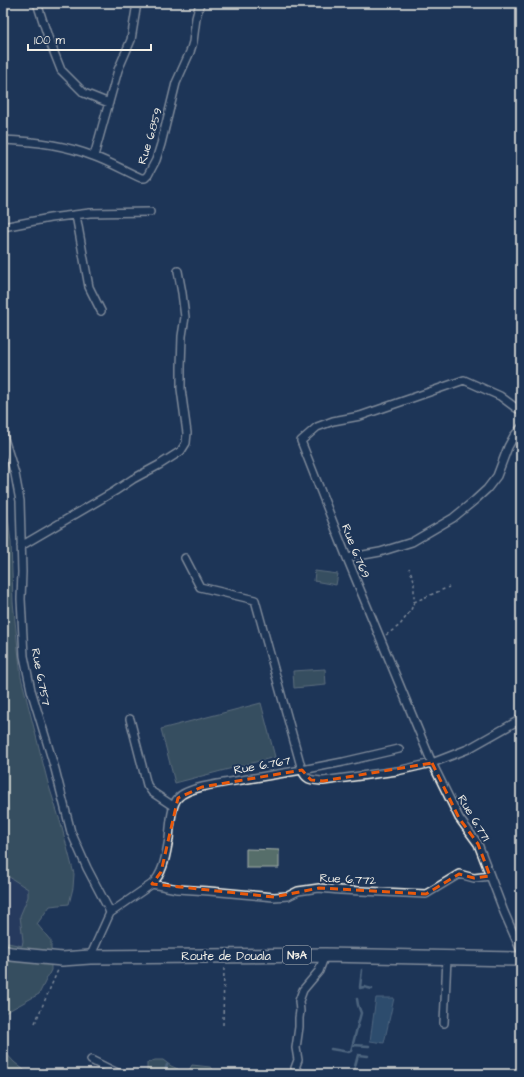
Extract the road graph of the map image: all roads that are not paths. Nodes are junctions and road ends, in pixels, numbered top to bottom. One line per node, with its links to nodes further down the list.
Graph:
1 (37, 3): 4 (street)
2 (137, 3): 4 (street)
3 (200, 3): 6 (street, Rue 6.859)
4 (109, 103): 6 (street)
5 (3, 140): 6 (street, Rue 6.859)
6 (94, 156)
7 (150, 212): 8 (street)
8 (76, 215): 9 (street); 11 (street)
9 (3, 227)
10 (178, 271): 15 (street)
11 (101, 311)
12 (521, 410): 17 (street, Rue 6.769)
13 (521, 428): 17 (street)
14 (3, 435): 15 (street, Rue 6.757)
15 (21, 546): 26 (street, Rue 6.757)
16 (185, 558): 22 (street, Rue 6.767)
17 (347, 558): 21 (street, Rue 6.769)
18 (130, 719): 23 (street)
19 (521, 719): 21 (street)
20 (399, 749): 22 (street)
21 (432, 763): 22 (street); 24 (street, Rue 6.771)
22 (302, 770): 23 (street, Rue 6.767)
23 (173, 806): 25 (street)
24 (490, 876): 25 (street, Rue 6.772); 28 (street, Rue 6.771)
25 (152, 884): 26 (street)
26 (110, 913): 30 (street)
27 (3, 952): 30 (highway, Route de Douala / N3A)
28 (521, 952)
29 (326, 955): 30 (highway, Route de Douala / N3A); 31 (highway, Route de Douala / N3A); 36 (street)
30 (90, 957)
31 (447, 958): 32 (highway, Route de Douala / N3A); 33 (street)
32 (521, 959)
33 (444, 1023)
34 (91, 1060): 35 (street)
35 (120, 1074)
36 (300, 1074)

